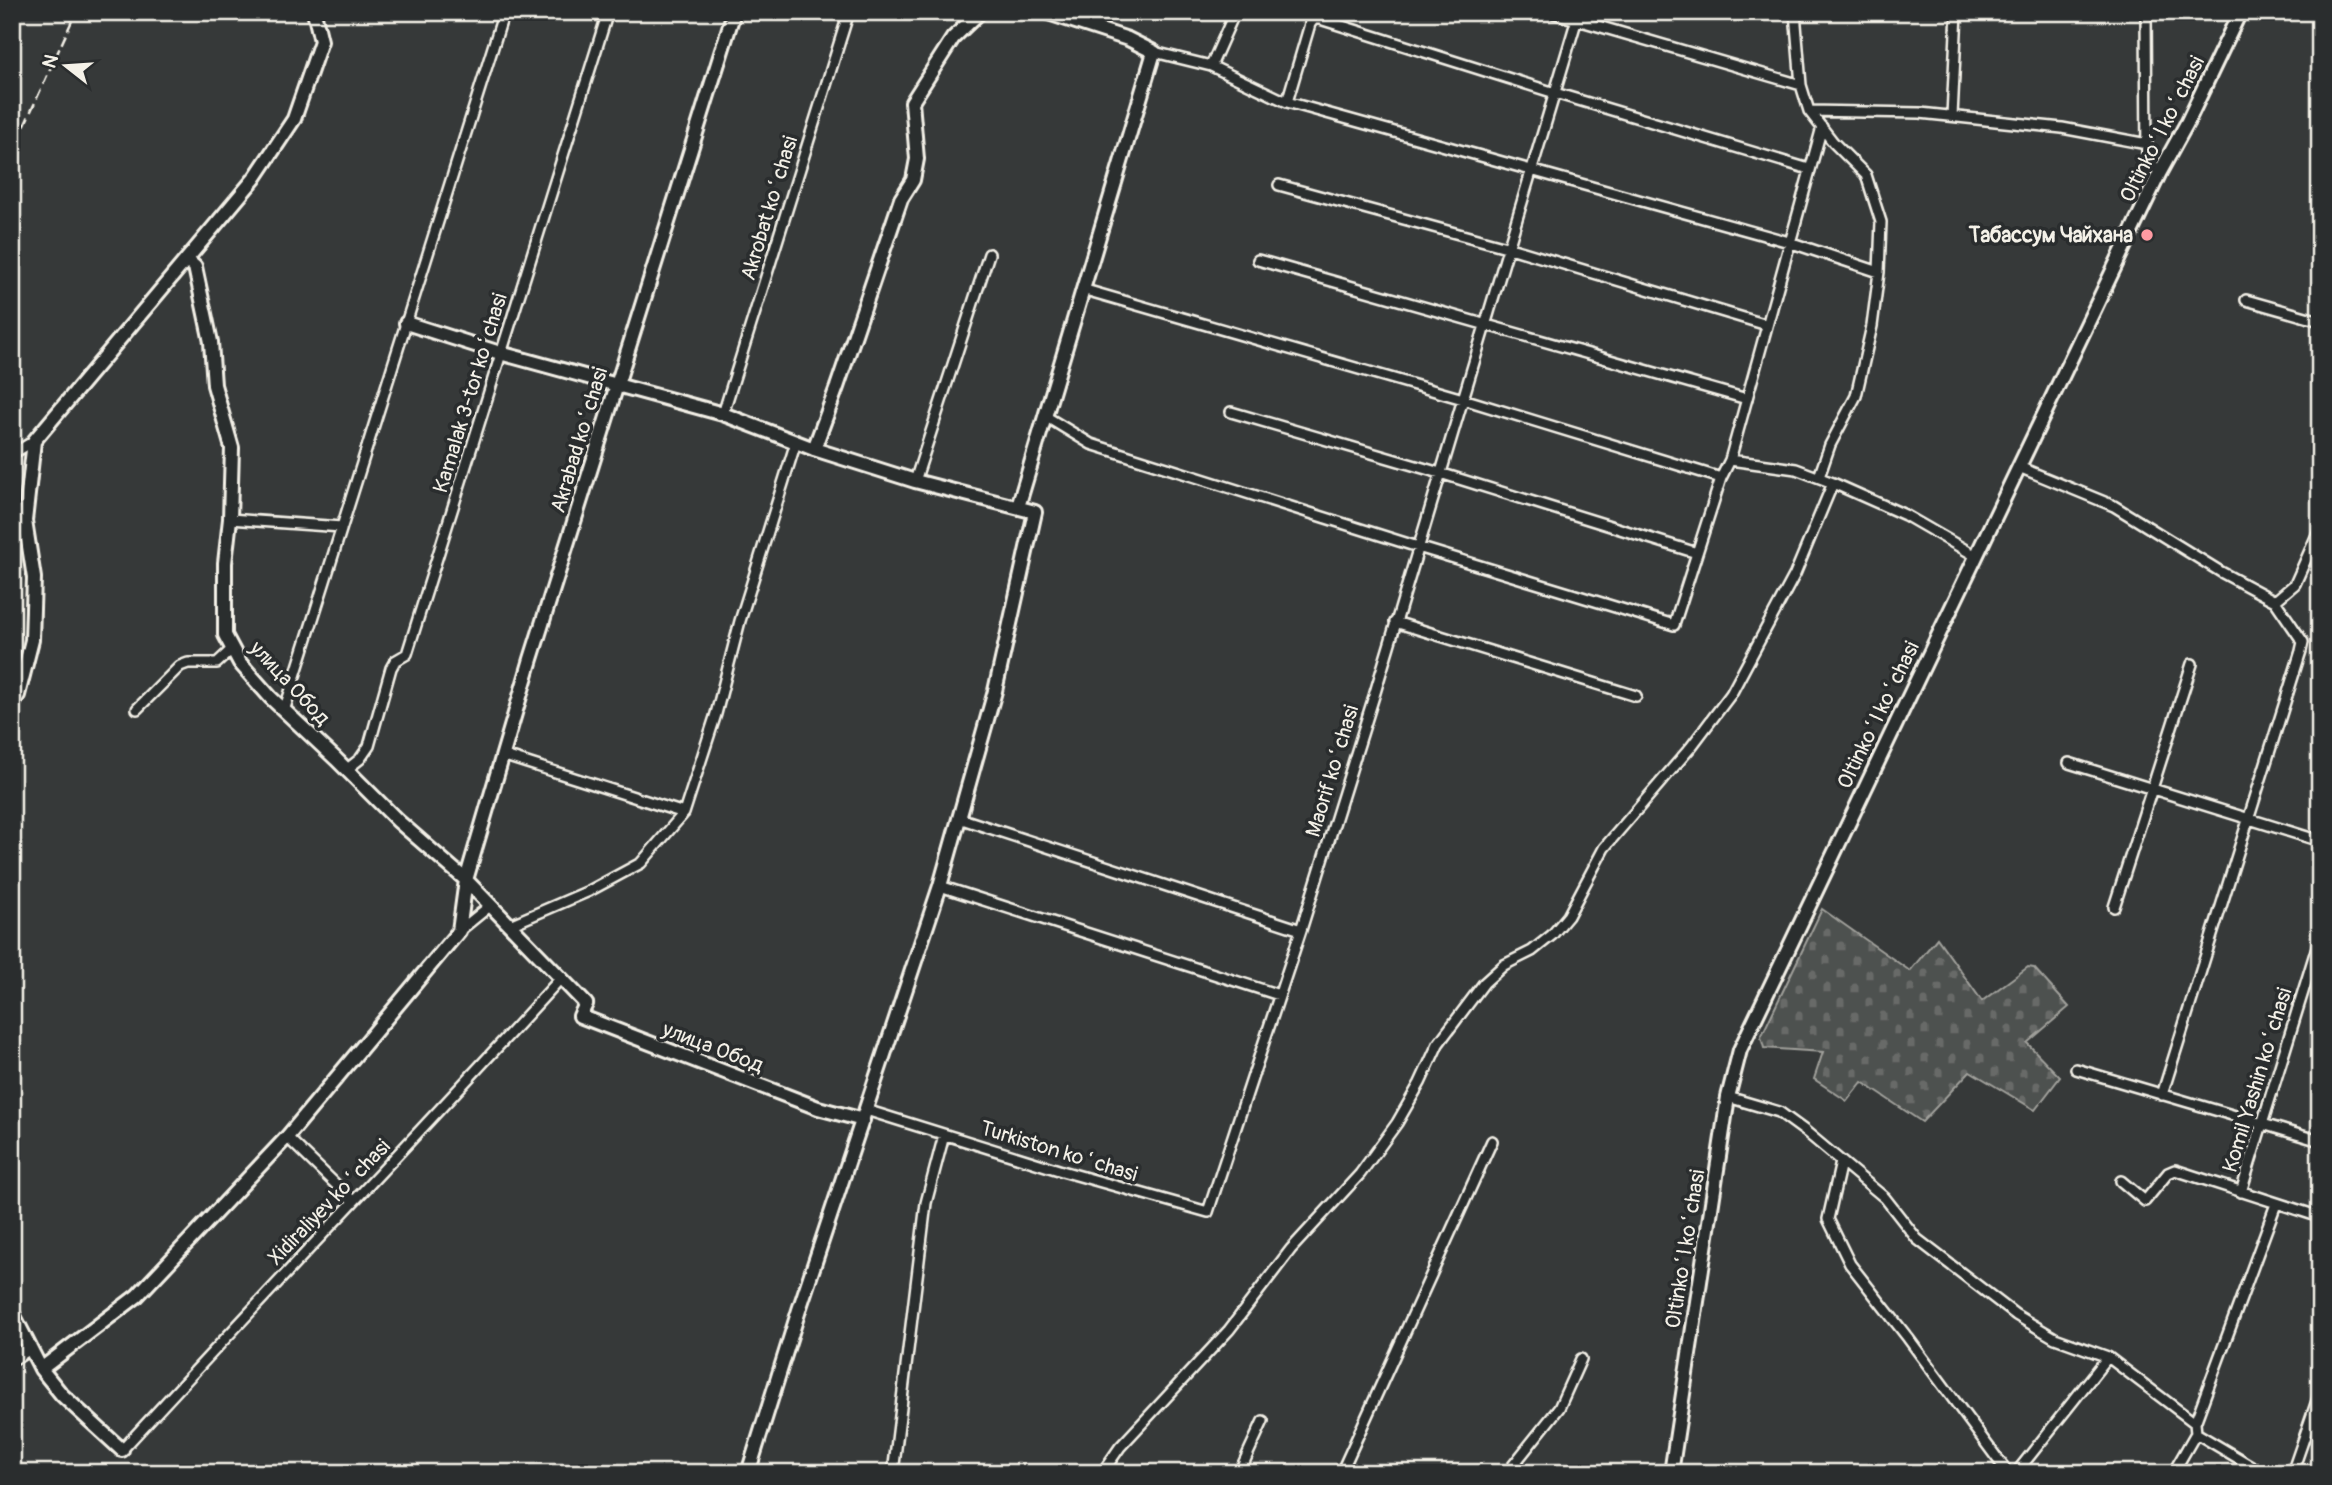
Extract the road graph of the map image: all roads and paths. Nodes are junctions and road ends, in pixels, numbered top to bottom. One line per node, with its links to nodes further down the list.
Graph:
1 (14, 12): 16 (street)
2 (314, 12): 33 (street)
3 (503, 12): 39 (street)
4 (608, 12): 42 (street, Kamalak 3-tor koʻchasi)
5 (734, 12): 43 (street, Akrabad koʻchasi)
6 (849, 12): 47 (street, Akrobat koʻchasi)
7 (980, 12): 51 (street)
8 (1045, 12): 17 (street)
9 (1235, 12): 18 (street)
10 (1550, 12): 15 (street)
11 (1795, 12): 19 (street)
12 (1957, 12): 23 (street)
13 (2146, 12): 25 (street)
14 (2240, 12): 28 (street, Oltinkoʻl koʻchasi)
15 (1578, 17): 19 (street); 20 (street, Maorif koʻchasi)
16 (12, 19)
17 (1154, 52): 18 (street); 36 (street)
18 (1211, 66): 21 (street)
19 (1801, 85): 22 (street)
20 (1555, 93): 21 (street); 26 (street); 27 (street, Maorif koʻchasi)
21 (1287, 102): 27 (street)
22 (1810, 111): 23 (street); 24 (street)
23 (1952, 116): 25 (street)
24 (1822, 127): 26 (street); 35 (street)
25 (2147, 144): 28 (street)
26 (1809, 169): 30 (street)
27 (1532, 170): 30 (street); 31 (street, Maorif koʻchasi)
28 (2160, 172): 54 (street, Oltinkoʻl koʻchasi)
29 (1279, 185): 31 (street)
30 (1789, 242): 35 (street); 40 (street)
31 (1510, 248): 40 (street); 41 (street, Maorif koʻchasi)
32 (989, 254): 58 (street)
33 (187, 260): 49 (street); 61 (street, улица Обод)
34 (1258, 260): 41 (street)
35 (1879, 272): 56 (street)
36 (1082, 289): 44 (street); 48 (street)
37 (2246, 300): 38 (street)
38 (2320, 321)
39 (406, 323): 42 (street); 62 (street)
40 (1767, 325): 45 (street)
41 (1486, 326): 44 (street, Maorif koʻchasi); 45 (street)
42 (500, 353): 43 (street); 78 (street, Kamalak 3-tor koʻchasi)
43 (617, 384): 47 (street); 76 (street, Akrabad koʻchasi)
44 (1463, 399): 55 (street, Maorif koʻchasi); 57 (street)
45 (1747, 399): 53 (street)
46 (1231, 412): 55 (street)
47 (723, 414): 50 (street)
48 (1045, 416): 60 (street); 64 (street)
49 (34, 441): 52 (street); 71 (street)
50 (796, 442): 51 (street); 80 (street)
51 (814, 449): 58 (street)
52 (12, 454)
53 (1730, 460): 56 (street); 57 (street)
54 (2019, 467): 66 (street, Oltinkoʻl koʻchasi); 67 (street)
55 (1440, 474): 64 (street, Maorif koʻchasi); 65 (street)
56 (1819, 477): 59 (street)
57 (1721, 478): 65 (street)
58 (915, 481): 60 (street)
59 (1833, 483): 66 (street); 122 (street)
60 (1018, 507): 81 (street)
61 (230, 519): 62 (street); 69 (street, улица Обод)
62 (342, 527): 74 (street)
63 (2320, 528): 67 (street)
64 (1418, 547): 65 (street); 68 (street, Maorif koʻchasi)
65 (1697, 553)
66 (1976, 556): 96 (street, Oltinkoʻl koʻchasi)
67 (2275, 601): 82 (street)
68 (1395, 622): 72 (street); 89 (street, Maorif koʻchasi)
69 (232, 649): 74 (street, улица Обод); 75 (street)
70 (2192, 664): 79 (street)
71 (18, 669): 73 (street)
72 (1636, 696)
73 (12, 706)
74 (285, 708): 78 (street, улица Обод)
75 (137, 709)
76 (502, 755): 80 (street); 84 (street, Akrabad koʻchasi)
77 (2069, 763): 79 (street)
78 (346, 770): 84 (street, улица Обод)
79 (2152, 790): 82 (street); 87 (street)
80 (684, 813): 88 (street)
81 (960, 818): 85 (street); 89 (street)
82 (2247, 819): 83 (street); 95 (street)
83 (2320, 841)
84 (466, 880): 86 (street, улица Обод); 90 (street, Akrabad koʻchasi)
85 (940, 886): 93 (street); 97 (street)
86 (491, 905): 88 (street, улица Обод); 90 (street)
87 (2114, 907)
88 (510, 925): 92 (street, улица Обод)
89 (1301, 930): 93 (street, Turkiston koʻchasi)
90 (459, 931): 100 (street)
91 (2320, 937): 98 (street, Komil Yashin koʻchasi)
92 (561, 978): 97 (street, улица Обод); 106 (street, Xidiraliyev koʻchasi)
93 (1279, 995): 99 (street, Turkiston koʻchasi)
94 (2076, 1069): 95 (street)
95 (2162, 1095): 98 (street)
96 (1728, 1097): 103 (street); 126 (street, Oltinkoʻl koʻchasi)
97 (864, 1115): 99 (street); 120 (street)
98 (2262, 1124): 102 (street); 105 (street, Komil Yashin koʻchasi)
99 (944, 1135): 121 (street)
100 (287, 1137): 106 (street); 114 (street)
101 (1492, 1141): 124 (street)
102 (2320, 1141)
103 (1841, 1162): 111 (street); 127 (street)
104 (2122, 1181): 105 (street)
105 (2241, 1192): 107 (street)
106 (353, 1201): 119 (street, Xidiraliyev koʻchasi)
107 (2276, 1204): 108 (street); 117 (street)
108 (2320, 1217)
109 (12, 1312): 110 (street)
110 (29, 1348): 112 (street); 114 (street)
111 (2108, 1357): 117 (street); 128 (street)
112 (12, 1359)
113 (1581, 1359): 125 (street)
114 (41, 1369): 119 (street)
115 (2320, 1392): 131 (street)
116 (1263, 1421): 123 (street)
117 (2195, 1423): 118 (street)
118 (2196, 1433): 129 (street); 130 (street)
119 (122, 1450)
120 (748, 1473)
121 (893, 1473)
122 (1102, 1473)
123 (1239, 1473)
124 (1341, 1473)
125 (1507, 1473)
126 (1671, 1473)
127 (2008, 1473)
128 (2016, 1473)
129 (2172, 1473)
130 (2263, 1473)
131 (2292, 1473)

